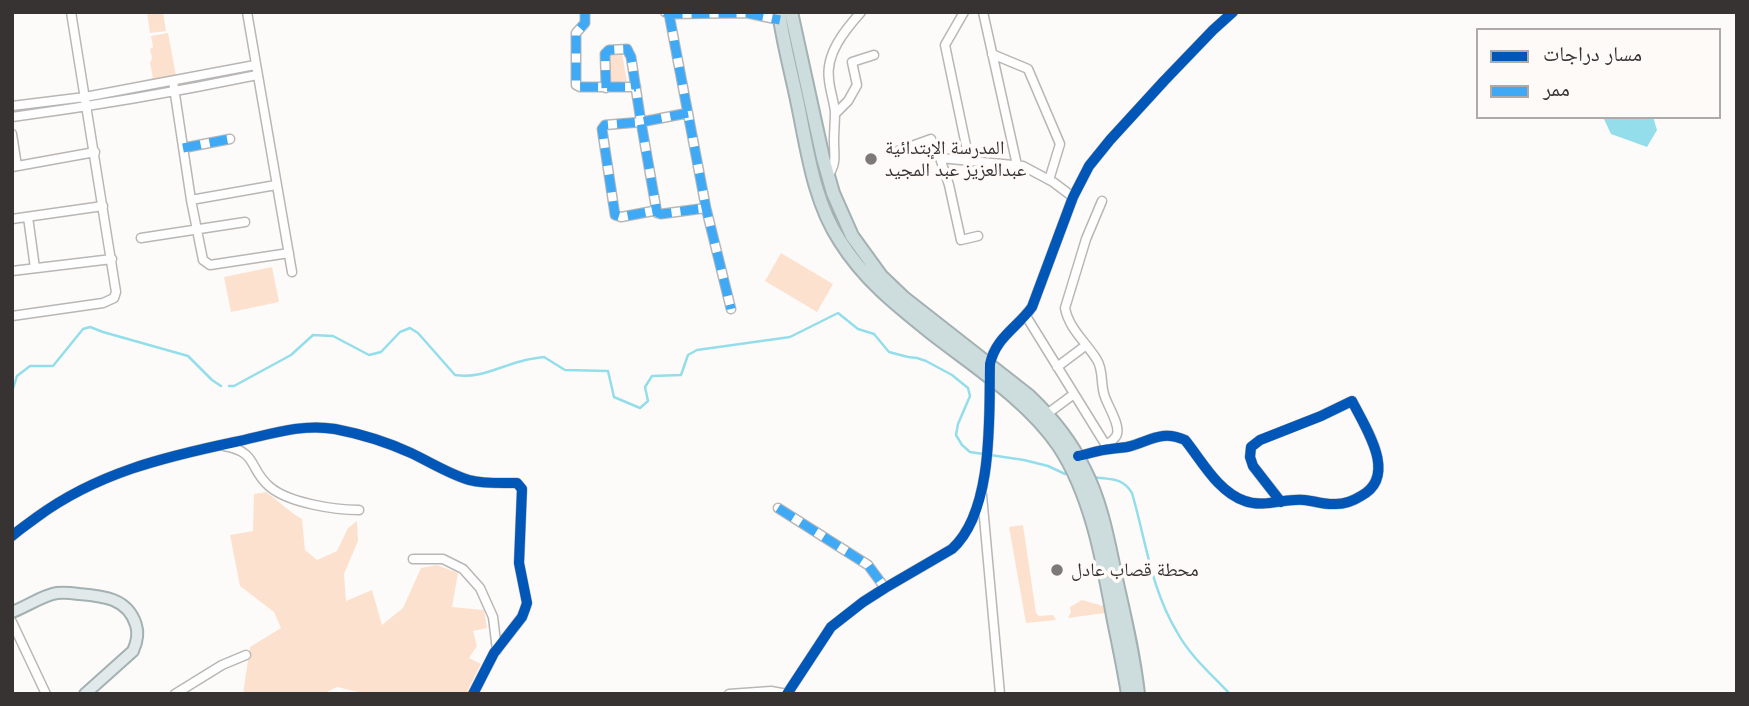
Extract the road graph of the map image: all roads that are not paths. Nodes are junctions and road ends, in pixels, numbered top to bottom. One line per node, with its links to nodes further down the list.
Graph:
1 (71, 12): 18 (street)
2 (247, 12): 12 (street)
3 (585, 12): 16 (street)
4 (861, 12): 21 (street)
5 (964, 12): 30 (street)
6 (983, 12): 10 (street)
7 (1233, 12): 36 (street)
8 (667, 13): 9 (street); 20 (street)
9 (784, 15): 33 (highway); 59 (highway)
10 (992, 54): 31 (street); 34 (street)
11 (874, 55): 21 (street)
12 (255, 65): 13 (street); 14 (street)
13 (257, 75): 17 (street); 35 (street)
14 (173, 81): 17 (street); 18 (street)
15 (636, 87): 16 (street); 16 (street); 23 (street)
16 (607, 88)
17 (175, 92): 18 (street); 26 (street)
18 (86, 102): 19 (street); 22 (street); 28 (street)
19 (12, 106)
20 (688, 113): 23 (street); 40 (street)
21 (835, 114): 33 (street)
22 (12, 117)
23 (641, 122): 41 (street); 41 (street)
24 (12, 134): 32 (street)
25 (230, 139): 26 (street)
26 (183, 148): 37 (street)
27 (898, 151): 29 (street)
28 (95, 152): 32 (street); 39 (street)
29 (940, 158): 30 (street); 46 (street)
30 (969, 160): 31 (street)
31 (1017, 165): 34 (street)
32 (15, 166)
33 (828, 177): 57 (highway)
34 (1049, 180): 36 (street)
35 (276, 185): 37 (street); 48 (street)
36 (1073, 197): 55 (street)
37 (191, 200): 45 (street)
38 (1102, 201): 56 (street)
39 (103, 206): 42 (street); 49 (street)
40 (706, 208): 41 (street); 53 (street)
41 (657, 213)
42 (29, 217): 43 (street); 50 (street)
43 (12, 219)
44 (245, 222): 45 (street)
45 (196, 230): 47 (street); 48 (street)
46 (978, 236)
47 (141, 238)
48 (289, 253): 52 (street)
49 (112, 259): 50 (street); 54 (street)
50 (35, 268): 51 (street)
51 (12, 271)
52 (292, 272)
53 (731, 309)
54 (12, 316)
55 (1026, 316): 57 (street); 58 (street)
56 (1085, 345): 58 (street); 63 (street)
57 (990, 364): 59 (street); 61 (highway)
58 (1057, 367): 60 (street)
59 (990, 378): 65 (street); 83 (highway)
60 (1074, 394): 61 (street); 63 (street)
61 (1047, 414): 64 (highway)
62 (217, 445): 68 (street); 69 (street); 74 (street)
63 (1107, 447): 64 (street); 66 (street)
64 (1078, 456): 84 (highway)
65 (982, 490): 71 (street); 82 (street)
66 (1280, 502): 66 (street)
67 (778, 509): 71 (street)
68 (359, 510)
69 (12, 536)
70 (413, 559): 74 (street)
71 (885, 588): 81 (street)
72 (12, 612): 77 (main road)
73 (12, 622): 76 (street)
74 (497, 650): 79 (street)
75 (246, 655): 78 (street)
76 (46, 694)
77 (85, 694)
78 (175, 694)
79 (473, 694)
80 (729, 694): 81 (street)
81 (787, 694)
82 (1000, 694)
83 (1128, 694)
84 (1138, 694)

